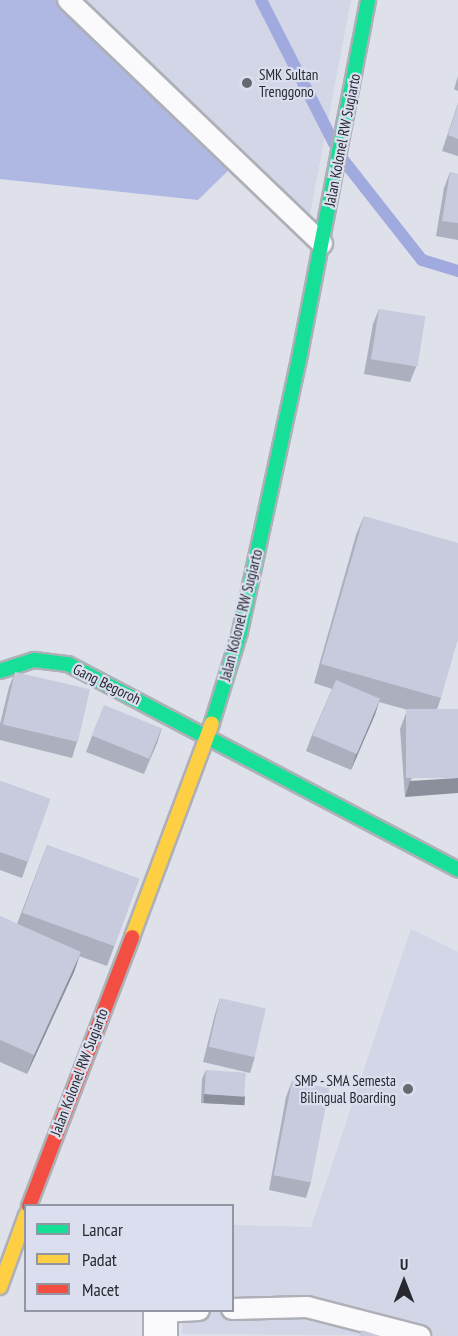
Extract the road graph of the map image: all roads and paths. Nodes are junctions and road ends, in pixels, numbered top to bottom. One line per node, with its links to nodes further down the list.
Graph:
1 (68, 0): 3 (lane)
2 (368, 0): 3 (main road, Jalan Kolonel RW Sugiarto)
3 (322, 244): 5 (main road, Jalan Kolonel RW Sugiarto)
4 (0, 671): 5 (main road, Gang Begoroh)
5 (209, 734): 6 (main road, Gang Begoroh); 7 (main road, Jalan Kolonel RW Sugiarto)
6 (458, 870)
7 (30, 1204)
8 (24, 1226): 9 (main road)
9 (19, 1254): 10 (main road)
10 (0, 1287)
11 (234, 1309): 14 (lane)
12 (194, 1312): 13 (lane)
13 (161, 1319)
14 (420, 1336)

